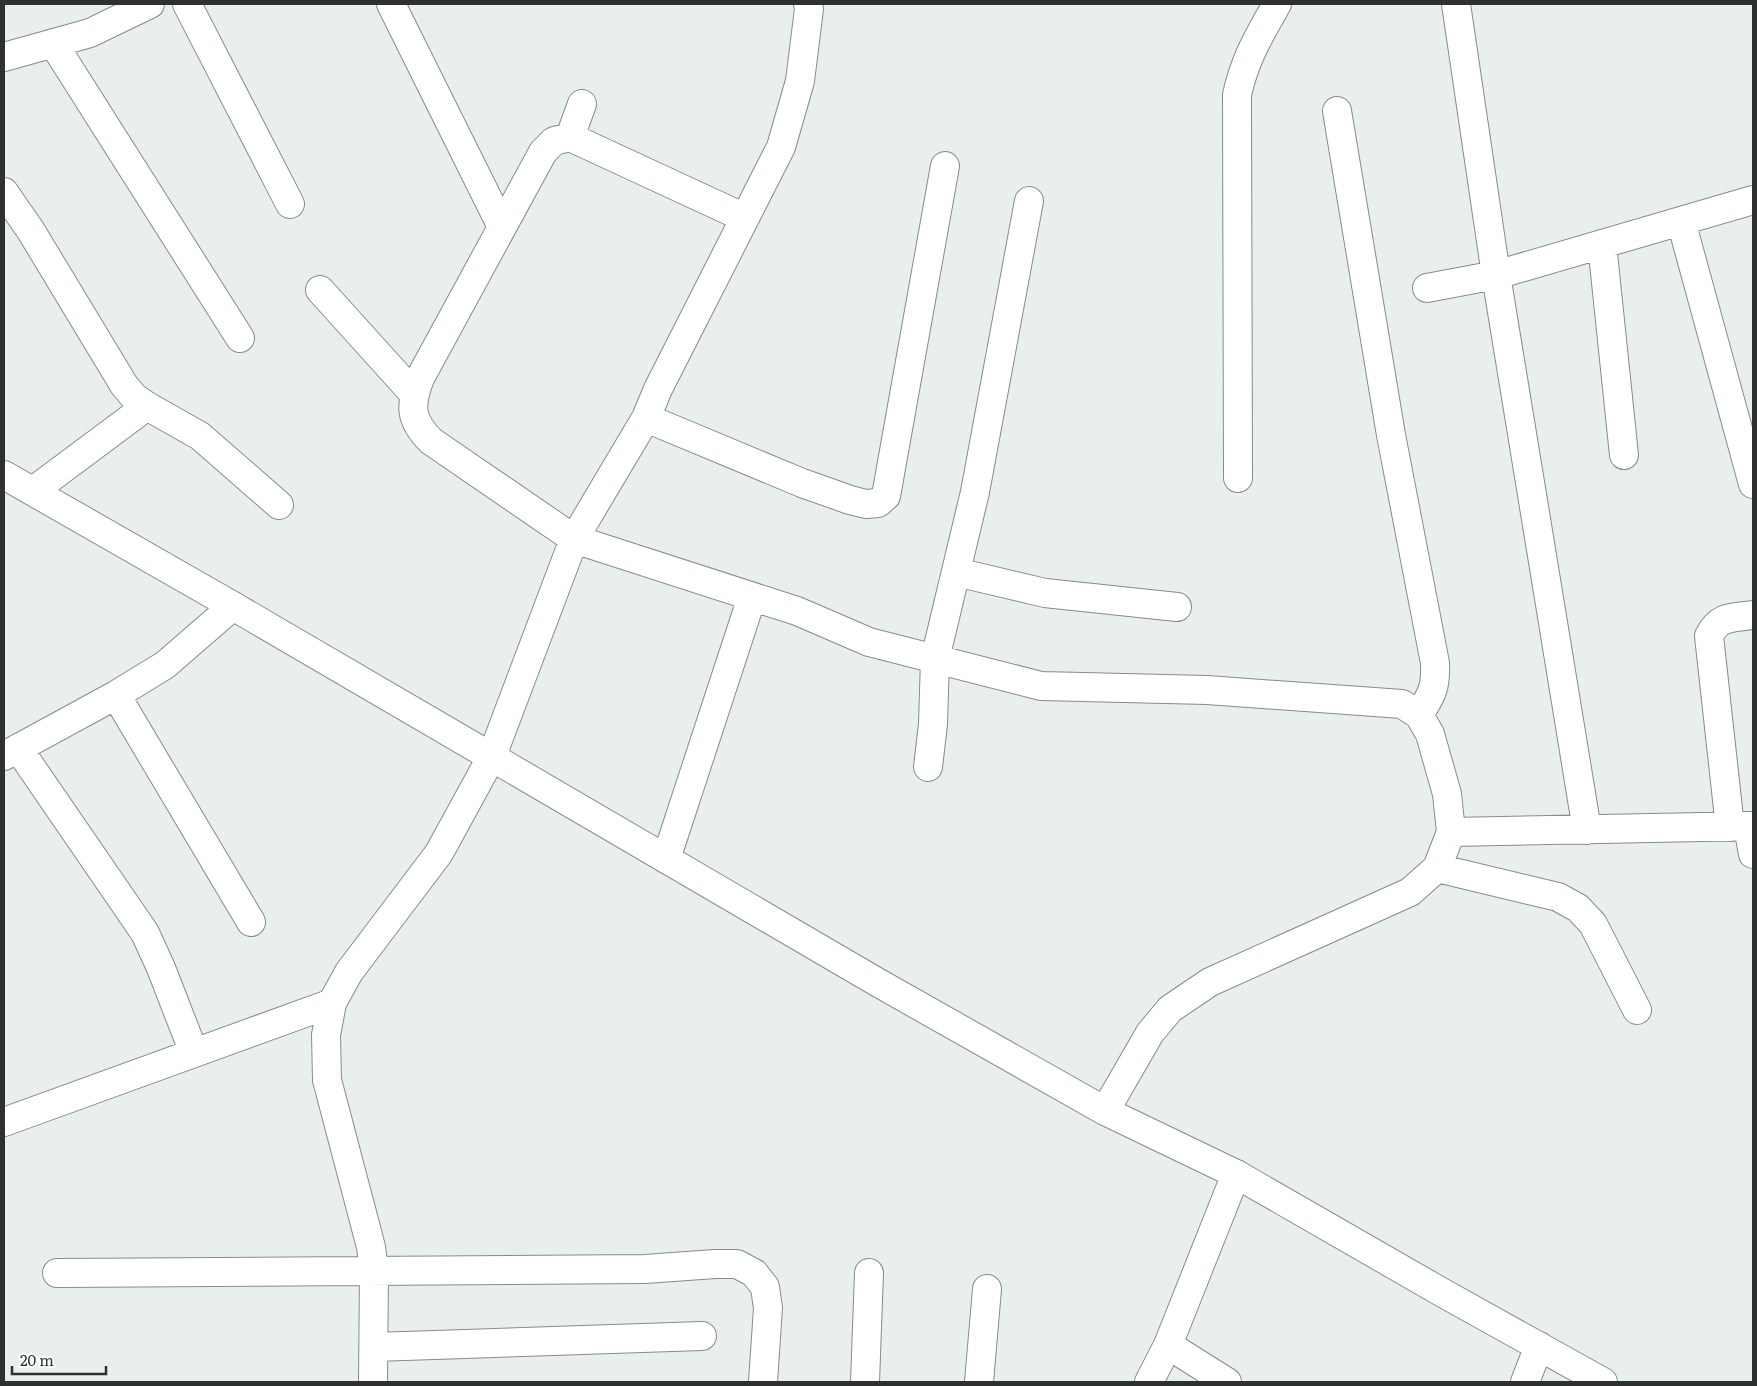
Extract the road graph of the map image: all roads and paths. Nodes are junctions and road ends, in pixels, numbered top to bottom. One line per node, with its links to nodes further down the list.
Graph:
1 (150, 4): 7 (street)
2 (187, 4): 16 (street)
3 (391, 4): 19 (street)
4 (808, 4): 17 (street)
5 (1277, 4): 30 (street)
6 (1456, 4): 21 (street)
7 (53, 43): 8 (street); 24 (street)
8 (4, 56)
9 (582, 104): 11 (street)
10 (1336, 111): 42 (street)
11 (570, 137): 17 (street); 19 (street)
12 (945, 166): 27 (street)
13 (4, 192): 26 (street)
14 (1753, 200): 18 (street)
15 (1029, 201): 35 (street)
16 (290, 204)
17 (745, 218): 27 (street)
18 (1681, 221): 20 (street); 31 (street)
19 (502, 226): 25 (street)
20 (1602, 244): 21 (street); 28 (street)
21 (1496, 275): 22 (street); 47 (street)
22 (1427, 288)
23 (320, 290): 25 (street)
24 (240, 338)
25 (414, 394): 34 (street)
26 (147, 406): 32 (street); 33 (street)
27 (646, 418): 34 (street)
28 (1624, 455)
29 (4, 475): 32 (street)
30 (1238, 478)
31 (1753, 484)
32 (33, 491): 37 (street)
33 (279, 504)
34 (574, 539): 36 (street); 44 (street)
35 (956, 572): 38 (street); 40 (street)
36 (752, 597): 40 (street); 50 (street)
37 (233, 606): 41 (street); 44 (street)
38 (1178, 607)
39 (1753, 616): 46 (street)
40 (935, 659): 42 (street); 45 (street)
41 (116, 695): 43 (street); 52 (street)
42 (1419, 715): 48 (street)
43 (11, 752): 55 (street)
44 (492, 756): 50 (street); 53 (street)
45 (928, 767)
46 (1744, 826): 47 (street); 49 (street)
47 (1587, 830): 48 (street)
48 (1451, 832): 51 (street)
49 (1753, 854)
50 (666, 859): 56 (street)
51 (1437, 868): 54 (street); 56 (street)
52 (252, 922)
53 (332, 1003): 55 (street); 59 (street)
54 (1637, 1010)
55 (194, 1053): 57 (street)
56 (1105, 1111): 58 (street)
57 (4, 1122)
58 (1236, 1174): 64 (street); 66 (street)
59 (374, 1271): 60 (street); 65 (street); 68 (street)
60 (57, 1273)
61 (869, 1273): 69 (street)
62 (987, 1289): 70 (street)
63 (702, 1336): 65 (street)
64 (1168, 1345): 71 (street); 72 (street)
65 (374, 1346): 67 (street)
66 (1539, 1346): 73 (street); 74 (street)
67 (373, 1382)
68 (763, 1382)
69 (865, 1382)
70 (979, 1382)
71 (1149, 1382)
72 (1227, 1382)
73 (1526, 1382)
74 (1603, 1382)

